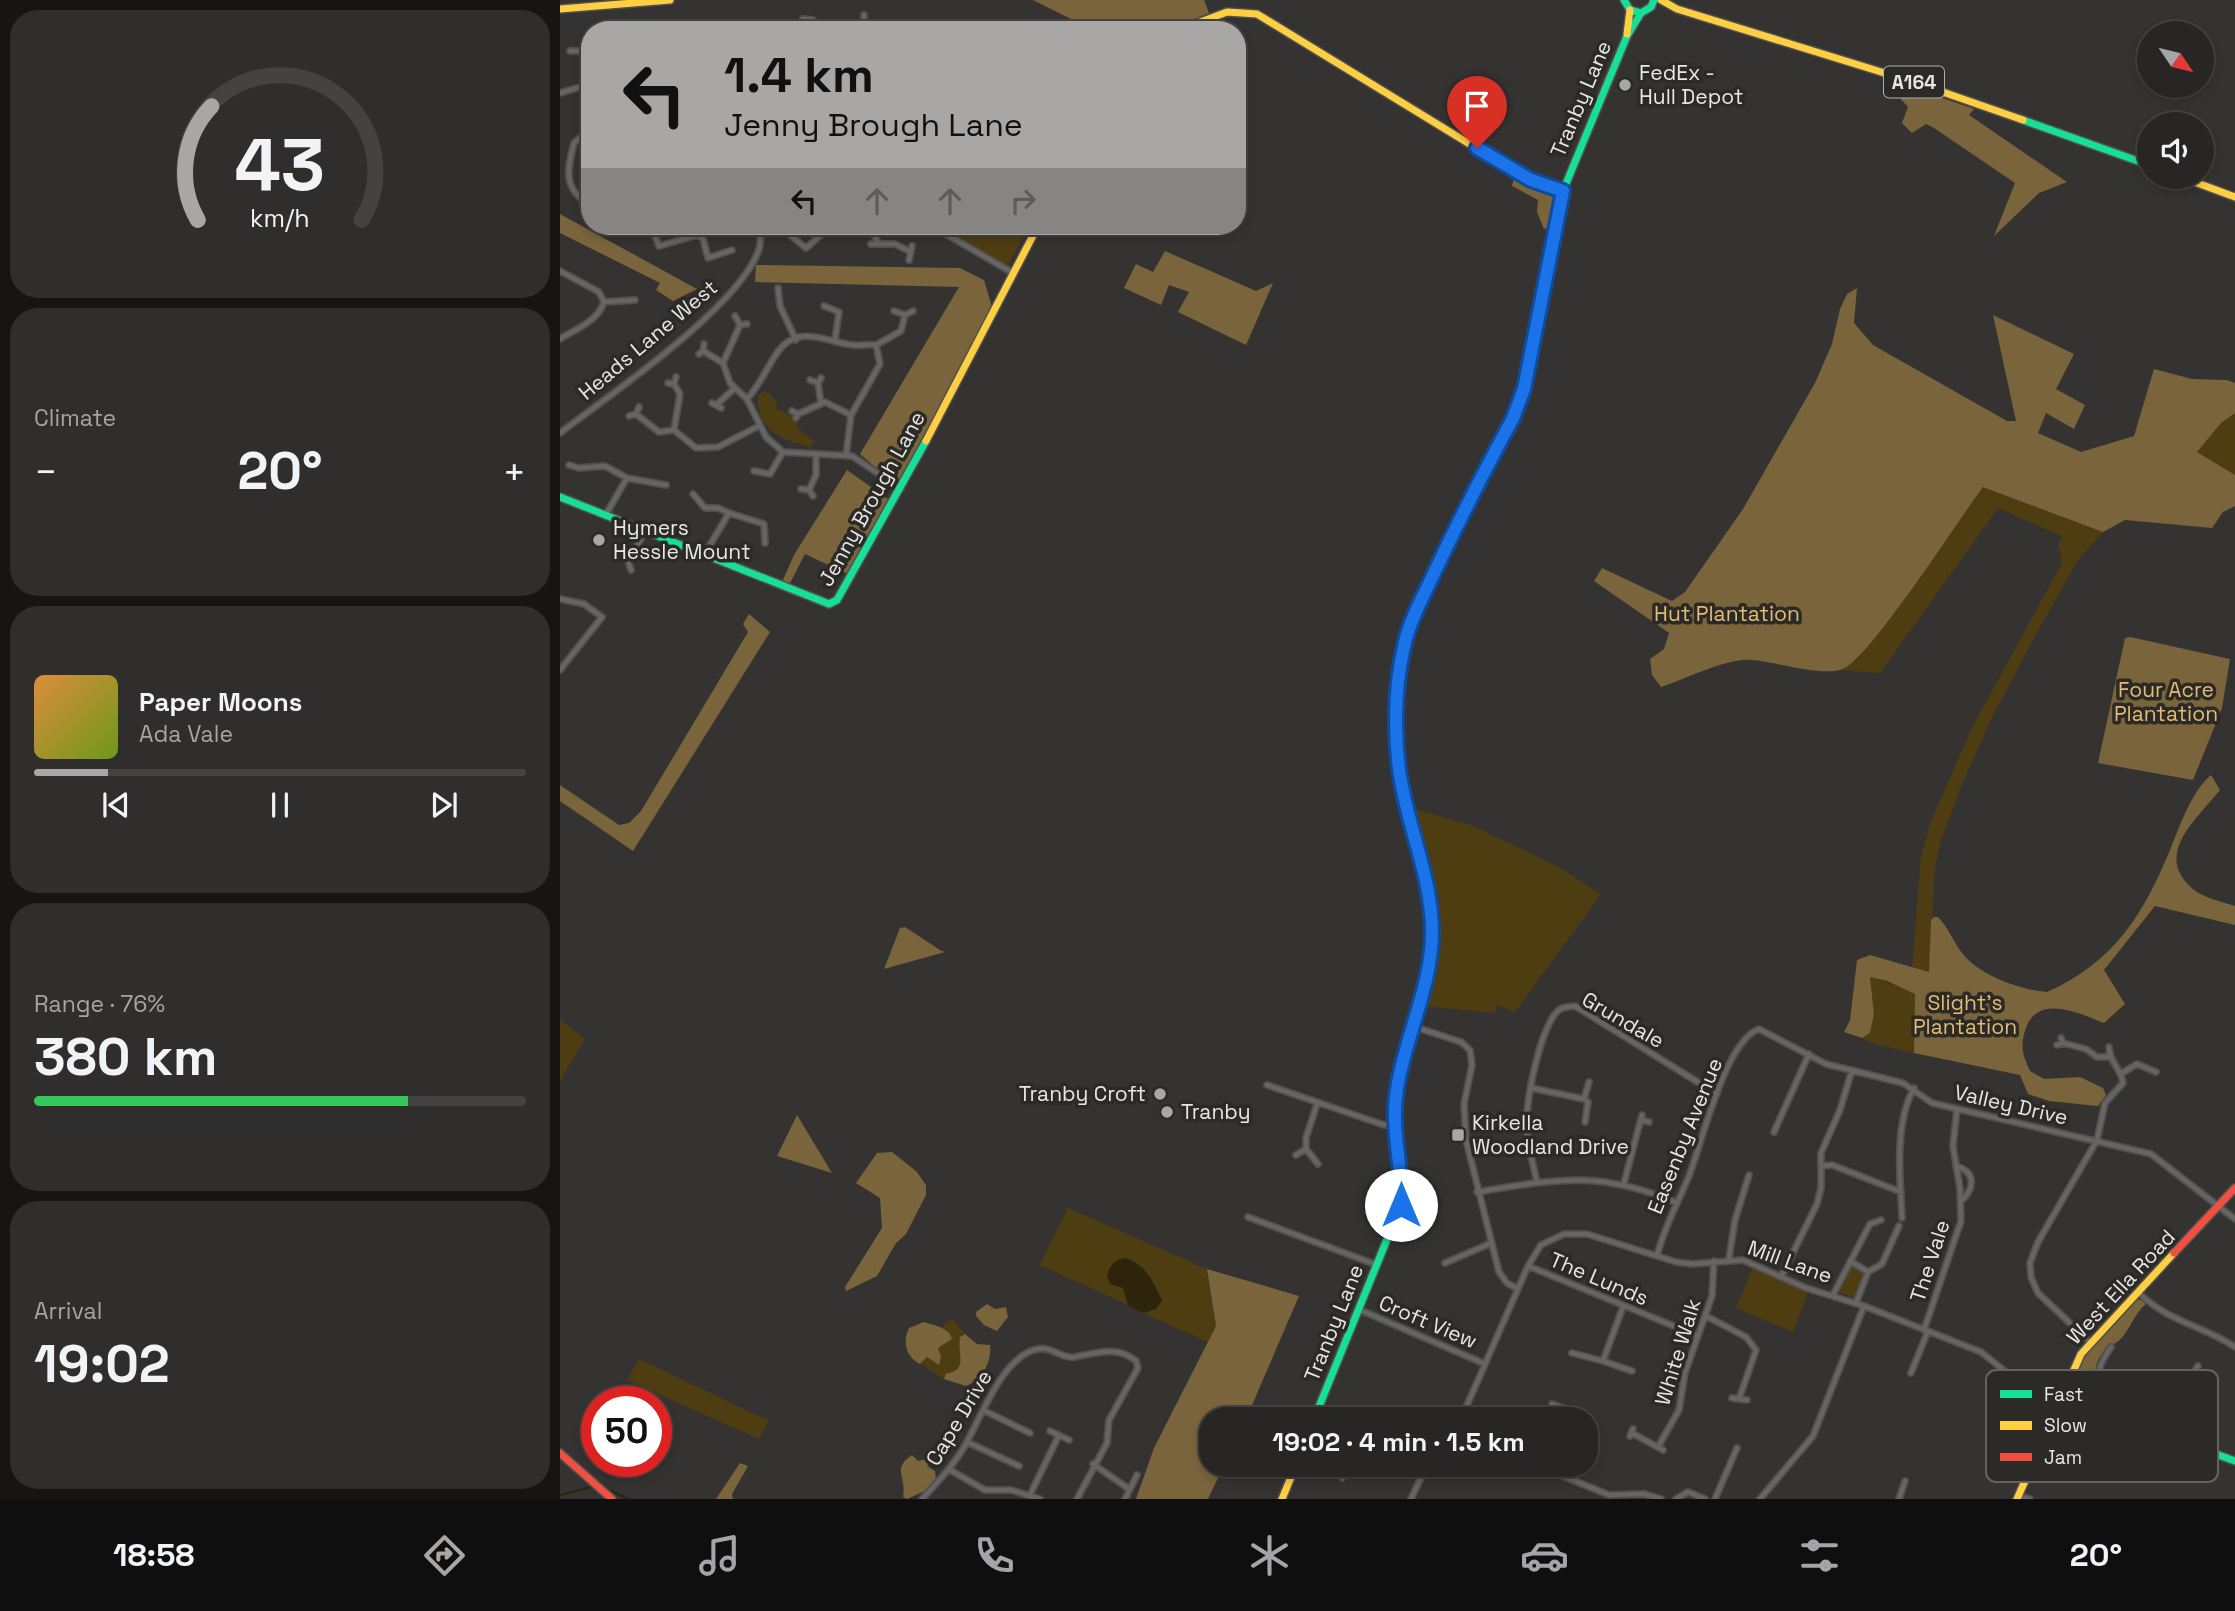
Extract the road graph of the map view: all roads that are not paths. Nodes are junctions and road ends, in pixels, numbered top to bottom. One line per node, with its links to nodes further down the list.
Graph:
1 (670, 0): 5 (main road)
2 (1654, 0): 7 (main road, Tranby Lane)
3 (1661, 0): 6 (main road, A164)
4 (1625, 4): 7 (main road, A164); 13 (main road, Tranby Lane)
5 (560, 9)
6 (1676, 9): 7 (main road, A164); 19 (main road, A164)
7 (1644, 12): 13 (main road, Tranby Lane)
8 (864, 15): 11 (street)
9 (803, 19): 10 (street)
10 (813, 21)
11 (864, 21)
12 (1202, 21): 21 (main road)
13 (1627, 36): 21 (main road, Tranby Lane)
14 (570, 51): 15 (street)
15 (581, 51)
16 (581, 87): 17 (street)
17 (560, 93)
18 (581, 137): 23 (street)
19 (2137, 161)
20 (2213, 189): 22 (main road)
21 (1563, 191): 96 (main road, Tranby Lane)
22 (2235, 197)
23 (581, 199)
24 (655, 235): 25 (street)
25 (698, 235)
26 (698, 235): 36 (street)
27 (759, 235): 70 (street, Heads Lane West)
28 (790, 235): 29 (street)
29 (821, 235)
30 (874, 235): 34 (street)
31 (948, 235): 40 (street)
32 (1033, 235): 40 (main road, Jenny Brough Lane)
33 (871, 244): 34 (street)
34 (879, 244): 37 (street)
35 (912, 246): 37 (street)
36 (732, 250)
37 (911, 252): 38 (street)
38 (909, 260)
39 (560, 271): 43 (street)
40 (1013, 273): 81 (main road, Jenny Brough Lane)
41 (778, 288): 53 (street)
42 (635, 300): 43 (street)
43 (604, 302): 51 (street)
44 (824, 306): 52 (street)
45 (894, 311): 47 (street)
46 (914, 311): 47 (street)
47 (905, 315): 55 (street)
48 (735, 316): 50 (street)
49 (747, 324): 50 (street)
50 (740, 325): 56 (street)
51 (560, 339)
52 (835, 339): 53 (street); 55 (street)
53 (796, 340): 60 (street)
54 (704, 344): 56 (street)
55 (876, 345): 66 (street)
56 (723, 363): 59 (street)
57 (676, 377): 69 (street)
58 (810, 380): 61 (street)
59 (734, 388): 60 (street); 62 (street)
60 (747, 399): 68 (street)
61 (821, 403): 65 (street); 66 (street)
62 (716, 405)
63 (639, 407): 64 (street)
64 (636, 414): 67 (street); 69 (street)
65 (795, 414)
66 (851, 415): 73 (street)
67 (629, 416)
68 (759, 426): 69 (street); 71 (street)
69 (674, 430)
70 (560, 433)
71 (783, 452): 72 (street); 77 (street)
72 (816, 456): 73 (street); 82 (street)
73 (846, 456): 81 (street)
74 (578, 462): 76 (street)
75 (569, 465): 76 (street)
76 (579, 468): 78 (street)
77 (754, 471)
78 (628, 478): 79 (street); 89 (street)
79 (666, 485)
80 (801, 489): 82 (street)
81 (901, 489): 92 (main road, Jenny Brough Lane)
82 (809, 490): 84 (street)
83 (693, 494): 87 (street)
84 (813, 496)
85 (560, 497): 89 (main road, Jenny Brough Lane)
86 (703, 497): 87 (street)
87 (698, 501): 88 (street)
88 (729, 513): 91 (street); 92 (street)
89 (606, 516): 90 (main road, Jenny Brough Lane)
90 (645, 532): 92 (main road, Jenny Brough Lane); 93 (street)
91 (765, 543)
92 (704, 555)
93 (631, 570)
94 (560, 599): 95 (street)
95 (560, 670)
96 (1412, 1026): 115 (main road, Tranby Lane); 129 (street)
97 (1750, 1032): 100 (street, Valley Drive); 109 (street, Easenby Avenue)
98 (2060, 1042): 101 (street)
99 (2109, 1047): 101 (street)
100 (1809, 1054): 102 (street, Valley Drive); 116 (street)
101 (2109, 1057): 103 (street)
102 (1852, 1070): 108 (street, Valley Drive); 121 (street)
103 (2122, 1073): 104 (street); 117 (street)
104 (2158, 1073)
105 (1589, 1082): 110 (street)
106 (1266, 1085): 111 (street)
107 (1531, 1088): 109 (street, Grundale); 110 (street); 124 (street, Grundale)
108 (1914, 1088): 112 (street, Valley Drive); 130 (street)
109 (1717, 1094): 132 (street, Easenby Avenue)
110 (1584, 1099): 113 (street)
111 (1317, 1104): 115 (street); 118 (street)
112 (1957, 1109): 117 (street, Valley Drive); 122 (street, The Vale)
113 (1585, 1122)
114 (1649, 1122): 126 (street)
115 (1392, 1124): 145 (main road, Tranby Lane)
116 (1774, 1132)
117 (2097, 1140): 133 (street, Valley Drive); 159 (street)
118 (1306, 1149): 119 (street); 120 (street)
119 (1296, 1156)
120 (1318, 1164)
121 (1821, 1166): 130 (street); 148 (street)
122 (1956, 1166): 131 (street, The Vale); 131 (street, The Vale)
123 (1749, 1175): 125 (street)
124 (1537, 1182): 126 (street); 129 (street)
125 (1746, 1182): 127 (street); 142 (street)
126 (1624, 1183): 132 (street)
127 (1754, 1184)
128 (2235, 1188): 133 (main road, West Ella Road)
129 (1477, 1192): 139 (street)
130 (1901, 1192): 134 (street)
131 (1961, 1201): 157 (street, The Vale)
132 (1677, 1203): 141 (street, Easenby Avenue)
133 (2220, 1207): 136 (street, Valley Drive); 150 (main road, West Ella Road)
134 (1900, 1213)
135 (1248, 1217): 145 (street)
136 (2235, 1219)
137 (1881, 1220): 144 (street)
138 (1899, 1226): 147 (street)
139 (1489, 1244): 140 (street); 149 (street)
140 (1444, 1253)
141 (1657, 1256): 143 (street, Mill Lane); 146 (street, Mill Lane)
142 (1729, 1258): 143 (street, Mill Lane); 148 (street, Mill Lane)
143 (1714, 1261): 156 (street, White Walk)
144 (1850, 1261): 147 (street); 151 (street)
145 (1377, 1265): 155 (main road, Tranby Lane)
146 (1528, 1266): 149 (street, Mill Lane); 154 (street, The Lunds)
147 (1868, 1272): 152 (street)
148 (1781, 1278): 151 (street, Mill Lane)
149 (1518, 1289): 164 (street, Mill Lane)
150 (2138, 1292): 159 (main road, West Ella Road); 161 (street)
151 (1833, 1295): 152 (street, Mill Lane)
152 (1856, 1303): 153 (street, Mill Lane)
153 (1864, 1306): 157 (street, Mill Lane); 213 (street)
154 (1623, 1307): 158 (street, The Lunds); 163 (street)
155 (1358, 1309): 164 (street, Croft View); 176 (main road, Tranby Lane)
156 (1706, 1316): 158 (street, White Walk); 173 (street)
157 (1926, 1331): 166 (street, Mill Lane); 171 (street, The Vale)
158 (1698, 1336): 182 (street, White Walk)
159 (2091, 1343): 167 (main road, West Ella Road)
160 (2111, 1347): 168 (street)
161 (2235, 1347)
162 (1572, 1353): 163 (street)
163 (1603, 1361): 170 (street)
164 (1485, 1364): 177 (street, Mill Lane)
165 (2198, 1366): 169 (street)
166 (2004, 1370)
167 (2072, 1370)
168 (2099, 1370)
169 (2195, 1370)
170 (1633, 1372)
171 (1911, 1373)
172 (1732, 1398): 173 (street)
173 (1739, 1399): 174 (street)
174 (1747, 1400)
175 (1552, 1404): 178 (street)
176 (1320, 1407)
177 (1466, 1407)
178 (1560, 1407)
179 (985, 1411): 181 (street); 185 (street, Cape Drive); 190 (street, Cape Drive)
180 (1050, 1431): 183 (street)
181 (1030, 1433)
182 (1632, 1433)
183 (1059, 1435): 184 (street); 199 (street)
184 (1069, 1440)
185 (967, 1442): 191 (street); 192 (street, Cape Drive)
186 (1737, 1448): 212 (street)
187 (560, 1452): 202 (main road)
188 (2218, 1455): 189 (main road)
189 (2235, 1461)
190 (1093, 1464): 198 (street); 205 (street)
191 (1019, 1466)
192 (950, 1470): 199 (street); 203 (street, Cape Drive)
193 (1138, 1475): 198 (street)
194 (1291, 1477): 207 (main road)
195 (1421, 1477): 208 (street)
196 (1565, 1477): 200 (street)
197 (1905, 1481): 214 (street)
198 (1129, 1489): 206 (street)
199 (1030, 1495): 204 (street)
200 (1627, 1497): 209 (street)
201 (2018, 1498): 215 (street)
202 (612, 1499)
203 (922, 1499)
204 (1040, 1499)
205 (1077, 1499)
206 (1125, 1499)
207 (1282, 1499)
208 (1411, 1499)
209 (1661, 1499)
210 (1676, 1499): 211 (street)
211 (1705, 1499)
212 (1715, 1499)
213 (1760, 1499)
214 (1899, 1499)
215 (2030, 1499)

